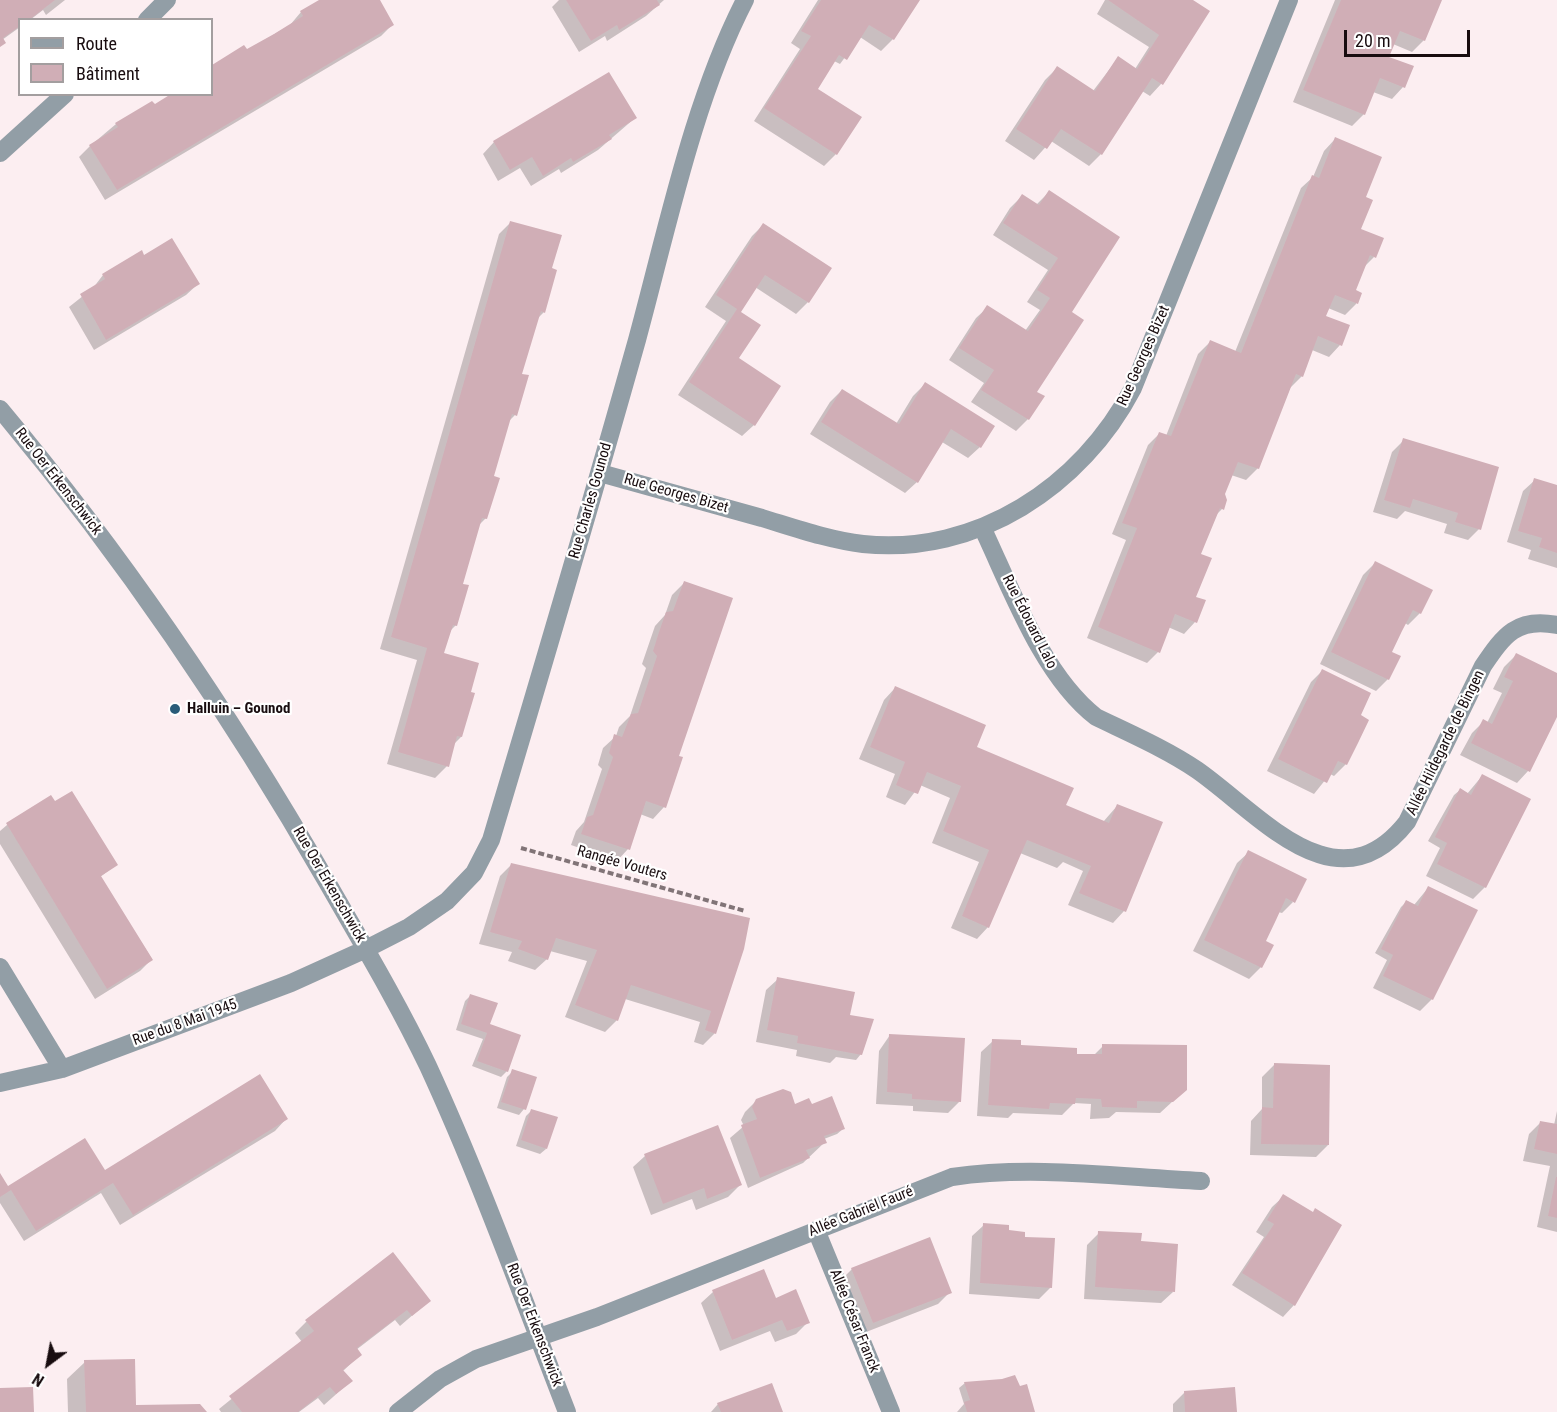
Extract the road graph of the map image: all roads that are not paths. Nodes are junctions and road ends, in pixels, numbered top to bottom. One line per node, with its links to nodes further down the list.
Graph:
1 (166, 0): 4 (street)
2 (745, 0): 8 (street, Rue Charles Gounod)
3 (1289, 0): 9 (street, Rue Georges Bizet)
4 (149, 18)
5 (63, 96): 6 (street)
6 (0, 153)
7 (0, 409): 12 (street, Rue Oer Erkenschwick)
8 (600, 473): 9 (street, Rue Georges Bizet); 12 (street, Rue Charles Gounod)
9 (982, 527): 11 (street, Rue Édouard Lalo)
10 (1557, 625): 11 (street, Allée Hildegarde de Bingen)
11 (1211, 780)
12 (366, 949): 14 (street, Rue du 8 Mai 1945); 18 (street, Rue Oer Erkenschwick)
13 (0, 967): 14 (street)
14 (62, 1069): 15 (street, Rue du 8 Mai 1945)
15 (0, 1083)
16 (1201, 1181): 17 (street, Allée Gabriel Fauré)
17 (816, 1230): 18 (street, Allée Gabriel Fauré); 21 (street, Allée César Franck)
18 (538, 1338): 19 (street, Allée Gabriel Fauré); 20 (street, Rue Oer Erkenschwick)
19 (398, 1412)
20 (567, 1412)
21 (891, 1412)

